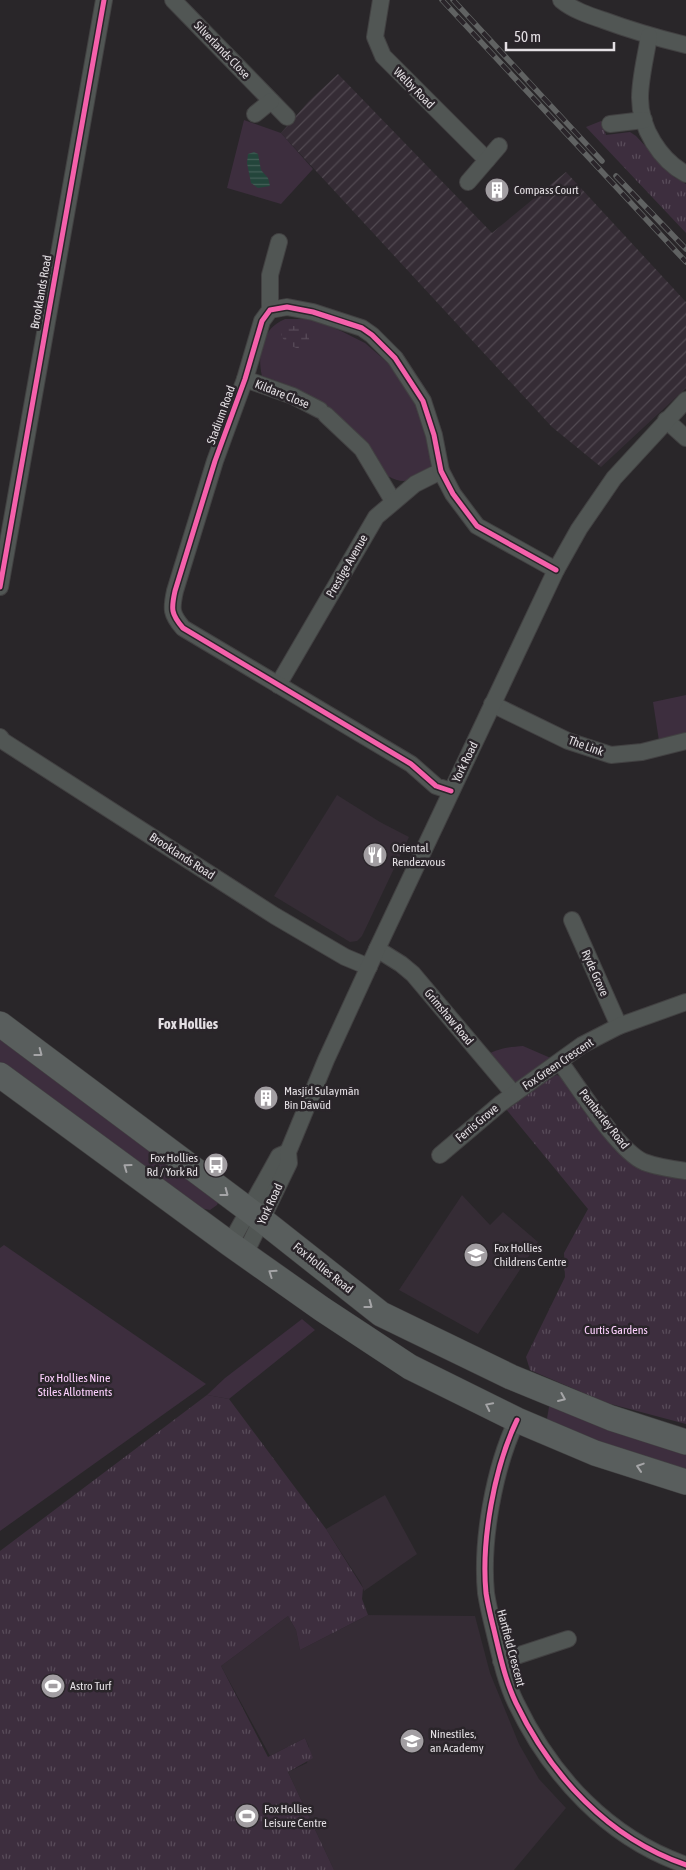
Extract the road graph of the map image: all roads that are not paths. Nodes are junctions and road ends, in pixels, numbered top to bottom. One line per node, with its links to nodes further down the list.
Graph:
1 (104, 0): 25 (street, Brooklands Road)
2 (173, 0): 7 (street, Silverlands Close)
3 (381, 0): 13 (street, Welby Road)
4 (561, 0): 5 (street)
5 (649, 36): 6 (street); 10 (street)
6 (686, 45)
7 (270, 101): 8 (street); 9 (street, Silverlands Close)
8 (255, 114)
9 (287, 117)
10 (644, 120): 11 (street); 14 (street)
11 (610, 124)
12 (500, 146): 13 (street)
13 (486, 160): 15 (street)
14 (686, 174)
15 (468, 182)
16 (280, 242): 17 (street, Stadium Road)
17 (270, 310): 18 (street, Stadium Road); 22 (street)
18 (245, 379): 23 (street, Kildare Close); 26 (street, Stadium Road)
19 (686, 400): 20 (street, York Road)
20 (666, 420): 21 (street); 24 (street, York Road)
21 (686, 438)
22 (441, 471): 23 (street, Prestige Avenue); 24 (street)
23 (393, 501): 26 (street, Prestige Avenue)
24 (556, 570): 27 (street, York Road)
25 (0, 587)
26 (278, 685): 30 (street, Stadium Road)
27 (492, 704): 29 (street, The Link); 30 (street, York Road)
28 (0, 737): 33 (street, Brooklands Road)
29 (686, 741)
30 (451, 791): 32 (street, York Road)
31 (572, 920): 36 (street, Ryde Grove)
32 (377, 949): 33 (street, York Road); 39 (street, Grimshaw Road)
33 (369, 967): 42 (street, York Road)
34 (686, 1002): 36 (street, Fox Green Crescent)
35 (0, 1024): 42 (main road, Fox Hollies Road, one-way to 42)
36 (619, 1026): 37 (street, Fox Green Crescent)
37 (560, 1062): 39 (street, Fox Green Crescent); 41 (street, Pemberley Road)
38 (0, 1075): 43 (main road, one-way to 38)
39 (514, 1094): 40 (street, Ferris Grove)
40 (440, 1155)
41 (686, 1171)
42 (256, 1216): 43 (street, York Road); 44 (main road, Fox Hollies Road, one-way to 44)
43 (237, 1249): 45 (main road, one-way to 43)
44 (534, 1386): 45 (main road); 46 (main road, Fox Hollies Road, one-way to 46)
45 (517, 1420): 47 (main road, one-way to 45); 49 (street, Hartfield Crescent)
46 (686, 1442)
47 (686, 1482)
48 (568, 1638): 49 (street)
49 (501, 1661): 50 (street, Hartfield Crescent)
50 (684, 1865)

